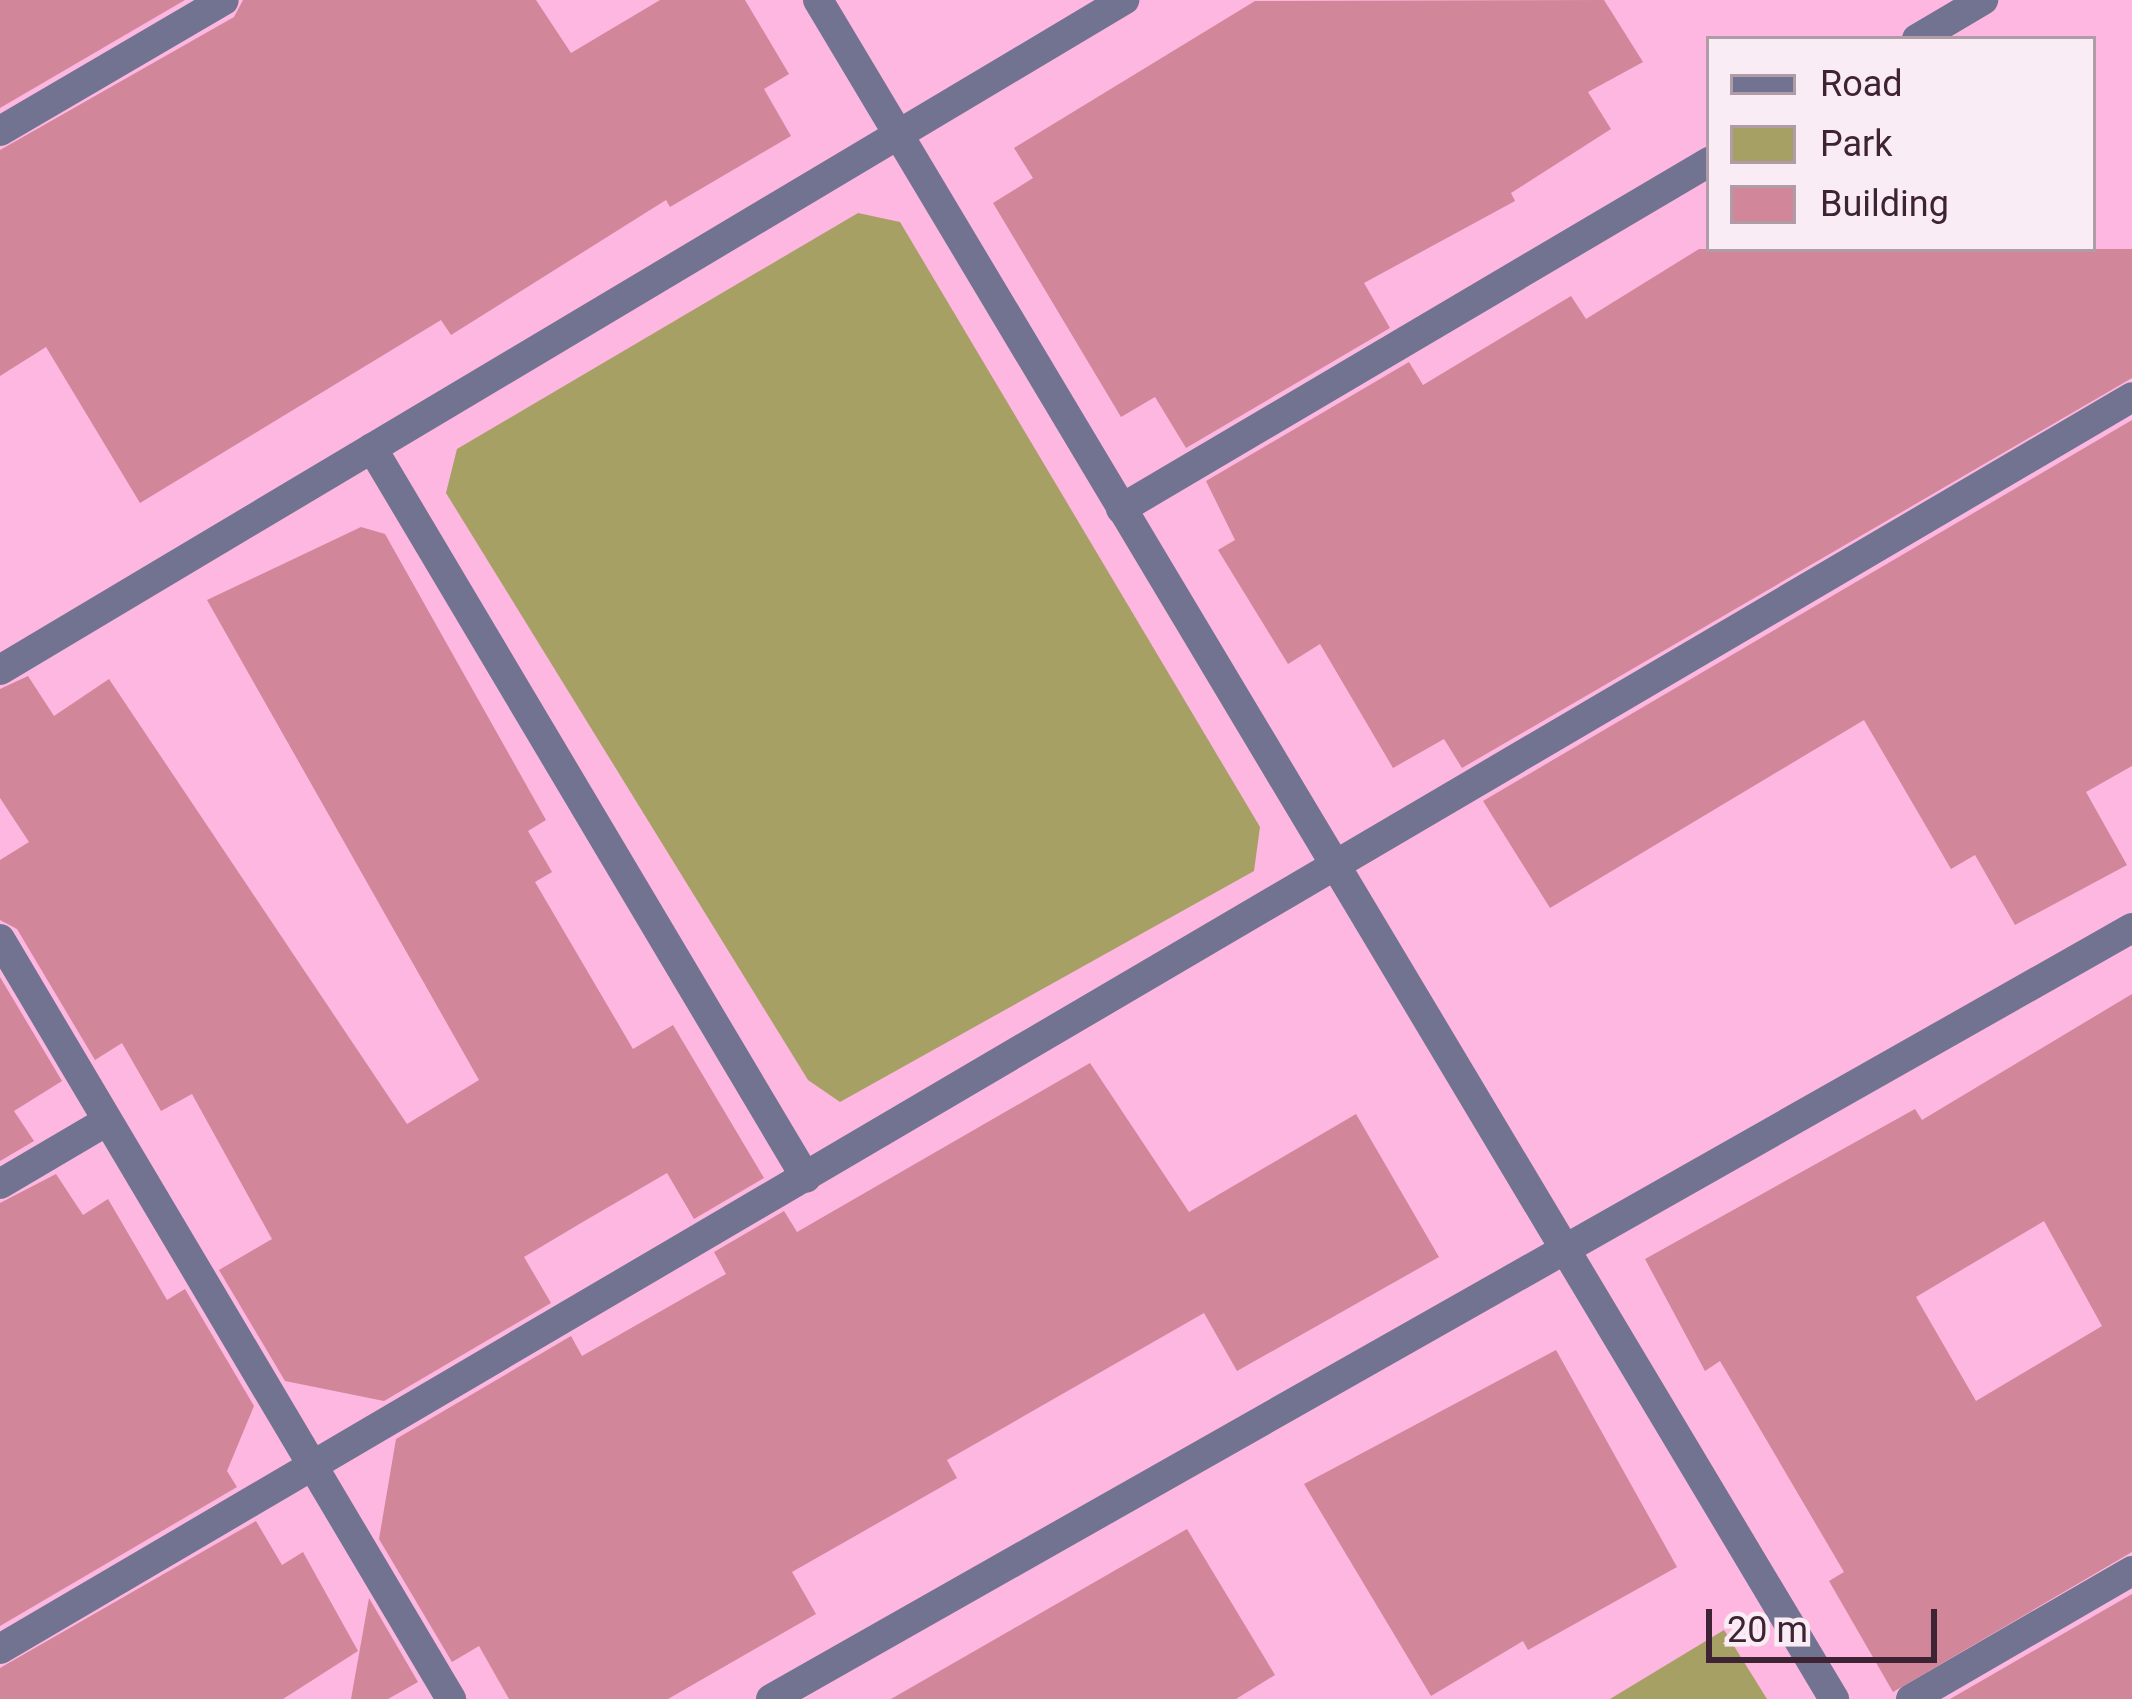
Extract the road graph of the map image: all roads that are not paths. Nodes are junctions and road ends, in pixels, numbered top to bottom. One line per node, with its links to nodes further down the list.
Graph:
1 (224, 0): 6 (street)
2 (818, 0): 7 (street)
3 (1124, 0): 7 (street)
4 (1983, 0): 5 (street)
5 (1922, 36)
6 (0, 131)
7 (897, 134): 10 (street); 11 (street)
8 (1706, 164): 11 (street)
9 (2132, 397): 13 (street)
10 (372, 448): 12 (street); 17 (street)
11 (1121, 508): 13 (street)
12 (0, 670)
13 (1333, 869): 17 (street); 19 (street)
14 (2132, 928): 19 (street)
15 (0, 939): 16 (street)
16 (107, 1120): 18 (street); 20 (street)
17 (806, 1178): 20 (street)
18 (0, 1184)
19 (1562, 1247): 24 (street); 25 (street)
20 (310, 1465): 22 (street); 23 (street)
21 (2132, 1571): 26 (street)
22 (0, 1649)
23 (451, 1699)
24 (771, 1699)
25 (1834, 1699)
26 (1912, 1699)

